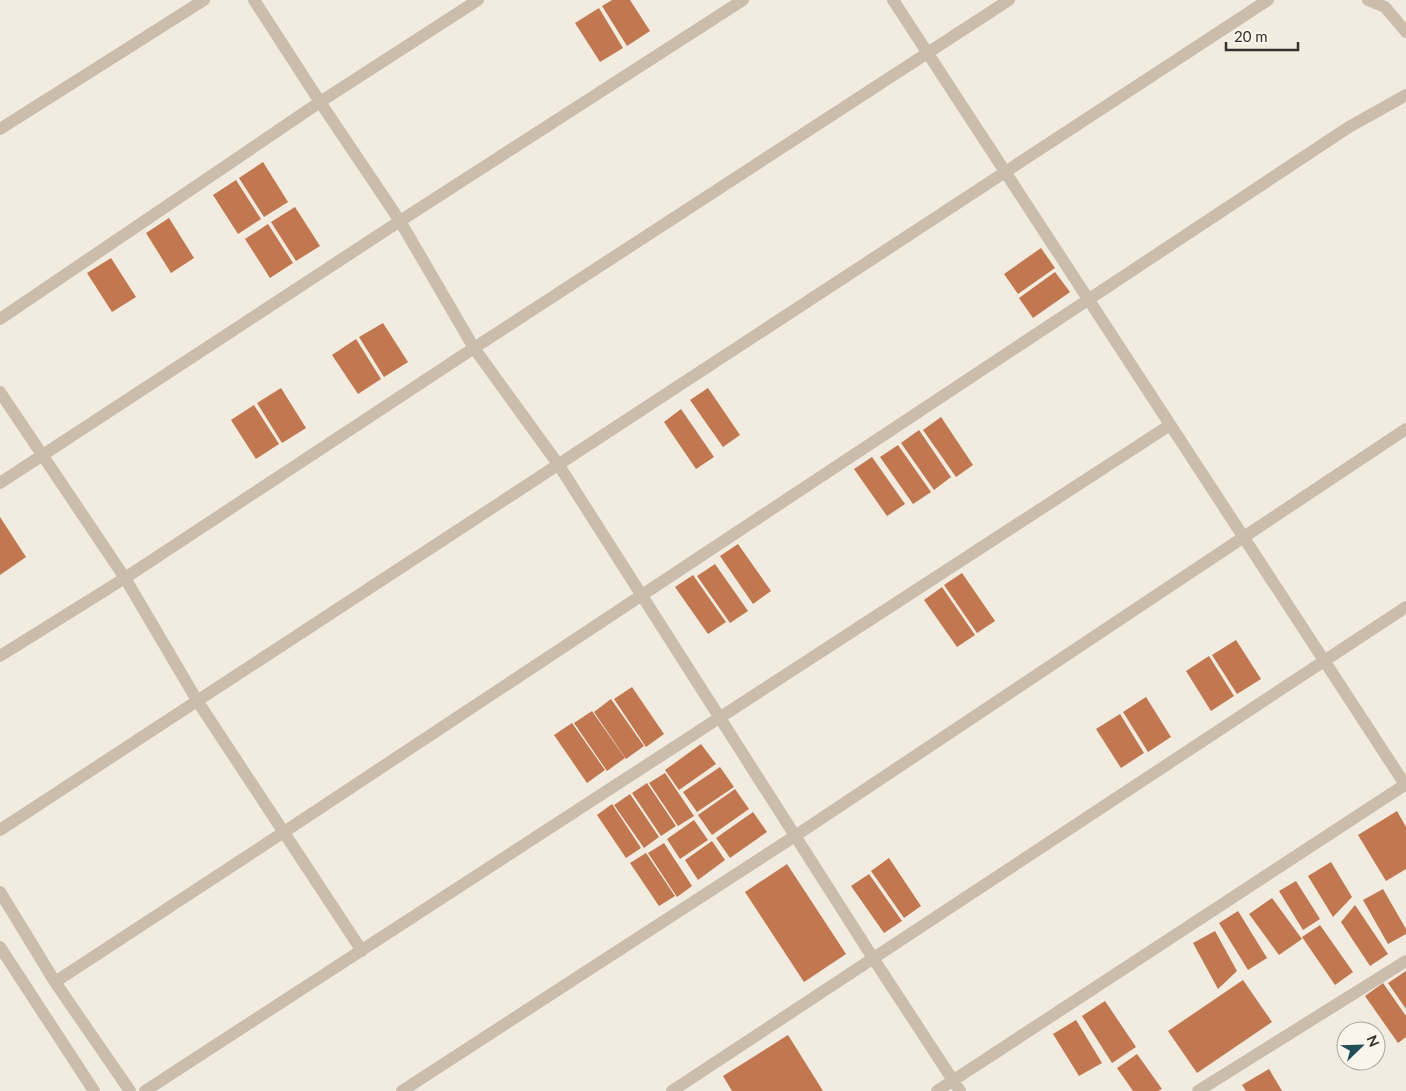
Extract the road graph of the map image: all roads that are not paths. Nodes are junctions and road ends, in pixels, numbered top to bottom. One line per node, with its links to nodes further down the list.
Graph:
1 (204, 0): 13 (street)
2 (254, 0): 12 (street)
3 (478, 0): 12 (street)
4 (743, 0): 15 (street)
5 (893, 0): 10 (street)
6 (1008, 0): 10 (street)
7 (1268, 0): 14 (street)
8 (1368, 0): 9 (street)
9 (1406, 32)
10 (928, 54): 14 (street); 18 (street)
11 (1406, 95): 16 (street)
12 (320, 102): 15 (street); 17 (street)
13 (0, 130)
14 (1006, 172): 16 (street); 23 (street)
15 (400, 220): 18 (street); 22 (street)
16 (1089, 299): 20 (street); 27 (street)
17 (0, 319)
18 (474, 348): 23 (street); 26 (street)
19 (0, 392): 22 (street)
20 (1170, 424): 25 (street); 32 (street)
21 (1406, 429): 25 (street)
22 (43, 454): 24 (street); 26 (street)
23 (558, 464): 27 (street); 31 (street)
24 (0, 483)
25 (1244, 536): 30 (street); 36 (street)
26 (125, 578): 29 (street); 31 (street)
27 (641, 595): 32 (street); 35 (street)
28 (1406, 607): 30 (street)
29 (0, 656)
30 (1324, 661): 33 (street); 40 (street)
31 (198, 702): 34 (street); 35 (street)
32 (720, 717): 36 (street); 39 (street)
33 (1406, 785): 43 (street)
34 (0, 830)
35 (284, 832): 39 (street); 42 (street)
36 (795, 836): 40 (street); 47 (street)
37 (0, 892): 42 (street)
38 (0, 947): 44 (street)
39 (362, 951): 46 (street)
40 (873, 958): 43 (street); 48 (street)
41 (1406, 961): 50 (street)
42 (55, 982): 45 (street)
43 (957, 1086): 49 (street)
44 (94, 1091)
45 (130, 1091)
46 (145, 1091)
47 (402, 1091)
48 (672, 1091)
49 (937, 1091)
50 (1198, 1091)

